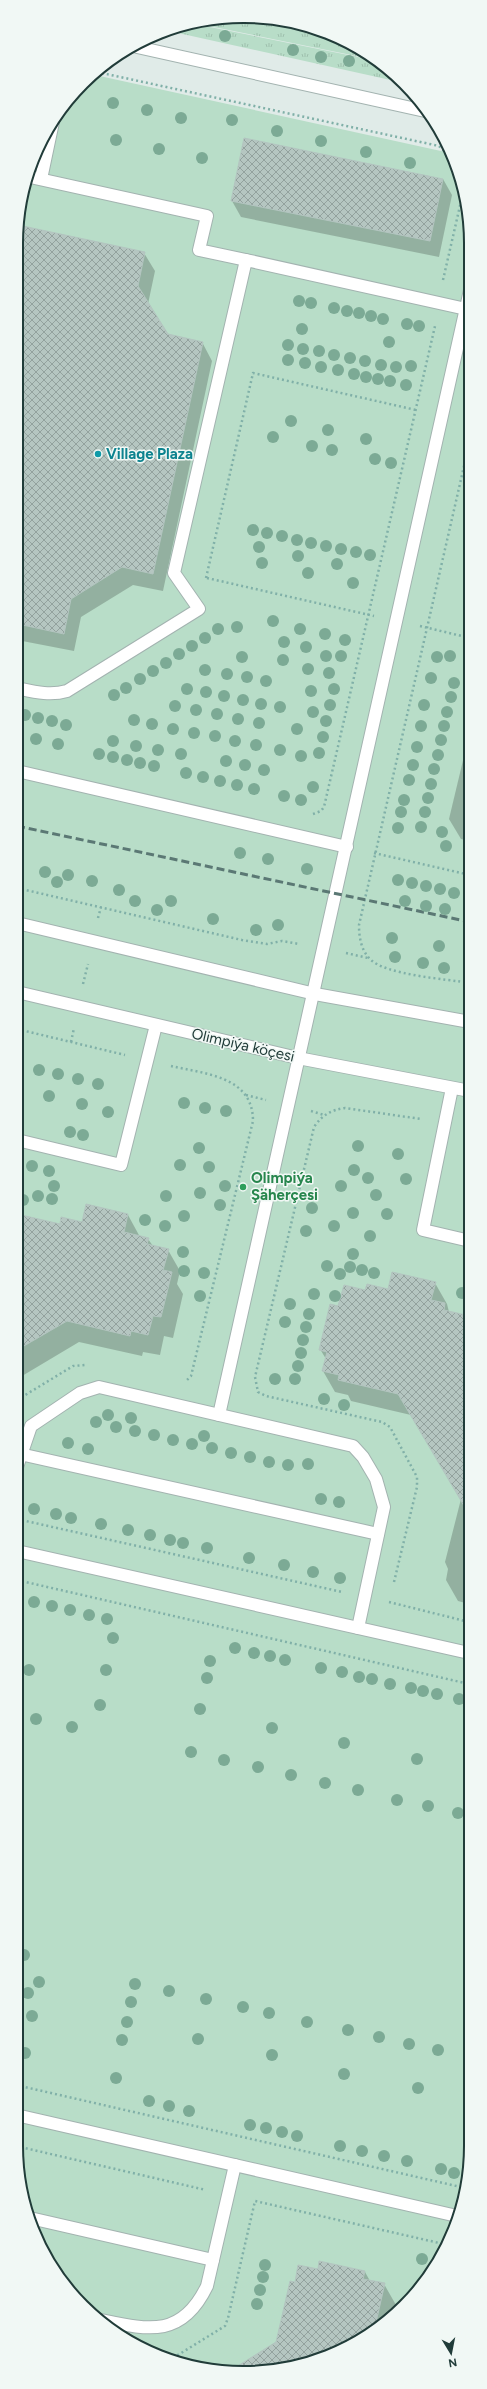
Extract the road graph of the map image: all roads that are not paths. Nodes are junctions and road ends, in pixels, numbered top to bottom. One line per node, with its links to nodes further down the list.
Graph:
1 (142, 48): 2 (street)
2 (418, 110)
3 (45, 148): 4 (street)
4 (36, 178): 5 (street)
5 (246, 260): 6 (street); 8 (street)
6 (464, 309)
7 (464, 318): 10 (street)
8 (23, 689)
9 (23, 772): 10 (street)
10 (347, 847): 13 (street)
11 (23, 924): 13 (street)
12 (23, 993): 15 (street, Olimpiýa köçesi)
13 (315, 994): 14 (street); 16 (street)
14 (464, 1021)
15 (156, 1025): 16 (street, Olimpiýa köçesi); 19 (street)
16 (298, 1058): 17 (street, Olimpiýa köçesi); 21 (street)
17 (452, 1088): 18 (street, Olimpiýa köçesi); 20 (street)
18 (464, 1090)
19 (23, 1141)
20 (464, 1240)
21 (219, 1415): 22 (street); 24 (street)
22 (23, 1446)
23 (23, 1455): 24 (street)
24 (378, 1534): 26 (street)
25 (23, 1552): 26 (street)
26 (358, 1628): 27 (street)
27 (464, 1652)
28 (23, 2117): 29 (street)
29 (235, 2165): 30 (street); 32 (street)
30 (452, 2215)
31 (36, 2219): 32 (street)
32 (214, 2260): 33 (street)
33 (112, 2323)

